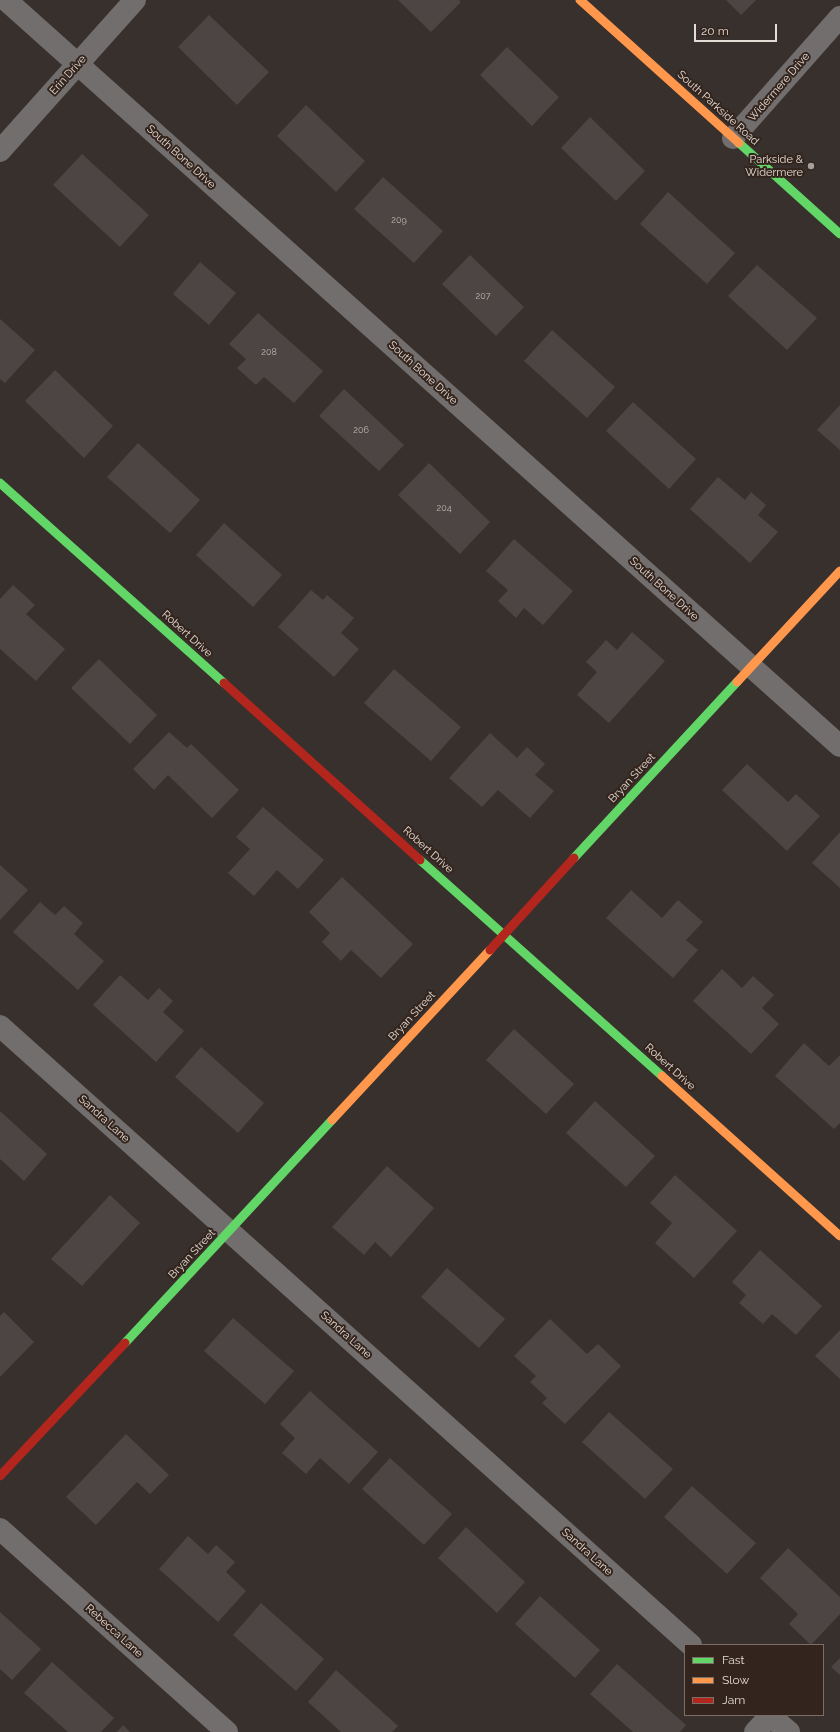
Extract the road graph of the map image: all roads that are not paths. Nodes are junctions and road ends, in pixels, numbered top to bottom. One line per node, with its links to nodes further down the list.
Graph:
1 (6, 0): 5 (street, South Bone Drive)
2 (136, 0): 5 (street, Erin Drive)
3 (580, 0): 6 (street, South Parkside Road)
4 (840, 18): 6 (street, Widermere Drive)
5 (77, 64): 7 (street, Erin Drive); 11 (street, South Bone Drive)
6 (733, 138): 8 (street, South Parkside Road)
7 (0, 151)
8 (840, 234)
9 (0, 483): 13 (street, Robert Drive)
10 (840, 571): 11 (street, Bryan Street)
11 (751, 667): 12 (street, South Bone Drive); 13 (street, Bryan Street)
12 (840, 746)
13 (504, 934): 15 (street, Bryan Street); 16 (street, Robert Drive)
14 (0, 1026): 15 (street, Sandra Lane)
15 (230, 1231): 17 (street, Bryan Street); 19 (street, Sandra Lane)
16 (840, 1236)
17 (0, 1476)
18 (0, 1529): 22 (street, Rebecca Lane)
19 (690, 1644)
20 (768, 1716): 23 (street)
21 (770, 1716): 24 (street)
22 (227, 1732)
23 (755, 1732)
24 (788, 1732)

